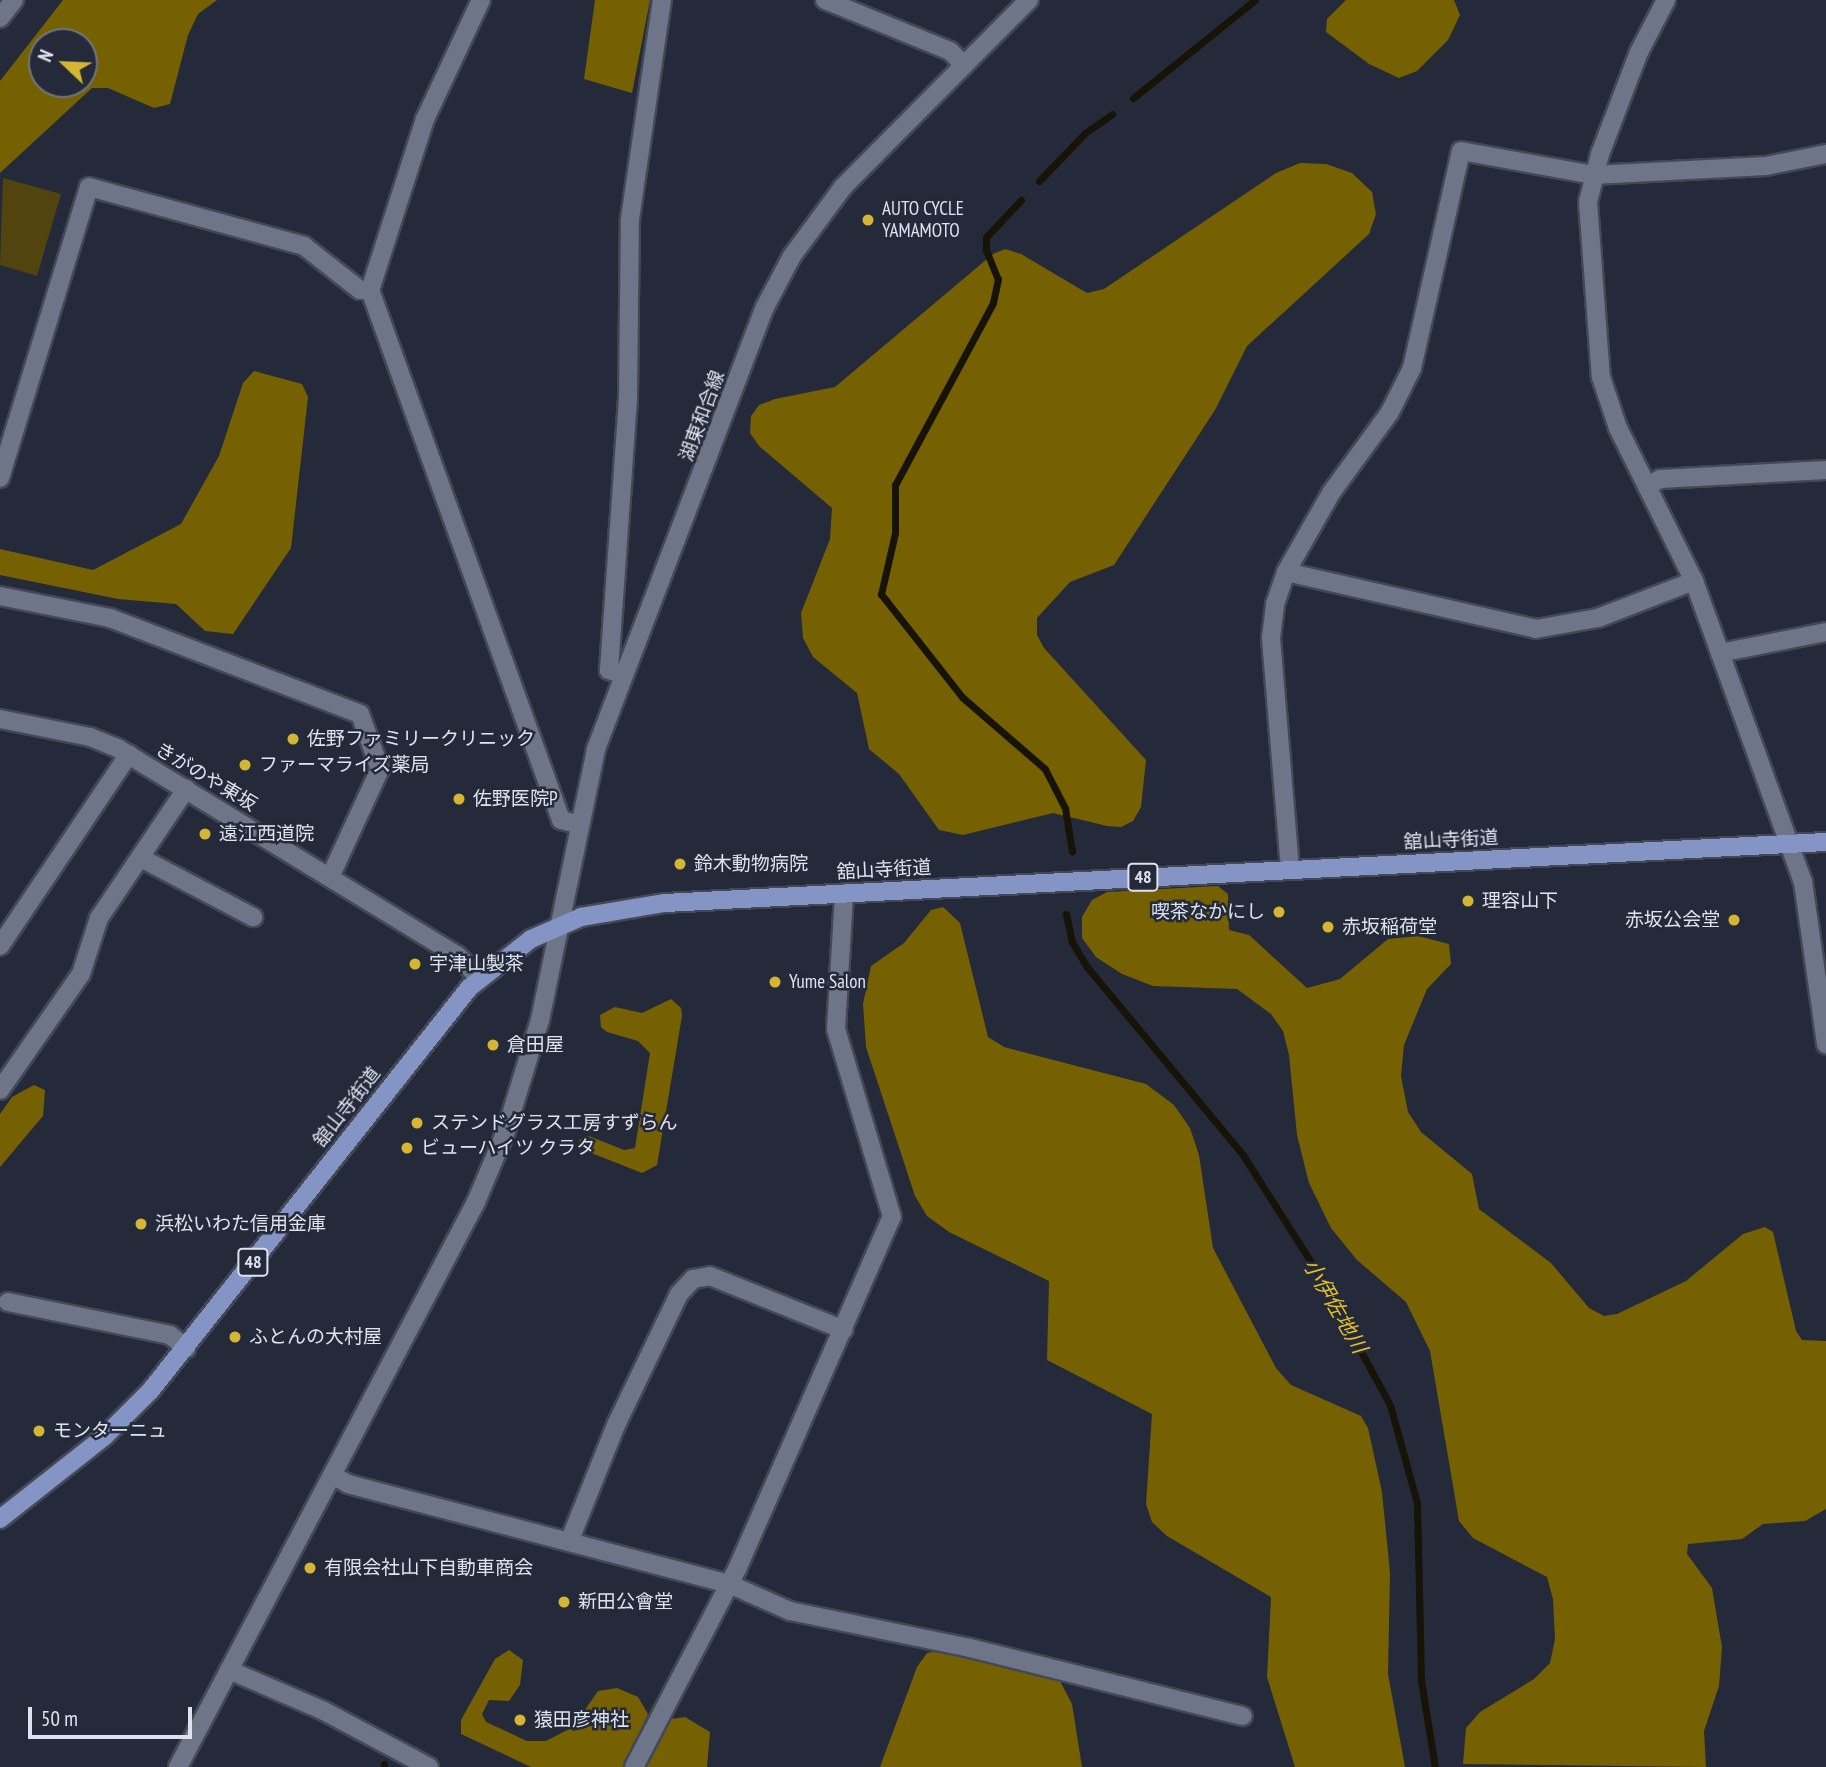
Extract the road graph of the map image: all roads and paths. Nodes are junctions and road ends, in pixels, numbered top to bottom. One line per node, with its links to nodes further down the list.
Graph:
1 (14, 0): 7 (street)
2 (481, 0): 11 (street)
3 (662, 0): 20 (street)
4 (825, 0): 8 (street)
5 (1029, 0): 8 (street, 湖東和合線)
6 (1666, 0): 10 (street)
7 (0, 18)
8 (964, 65): 20 (street, 湖東和合線)
9 (1826, 154): 10 (street)
10 (1593, 175): 14 (street); 15 (street)
11 (370, 290): 13 (street); 24 (street)
12 (1826, 470): 14 (street)
13 (0, 478)
14 (1647, 486): 16 (street)
15 (1286, 572): 16 (street); 28 (street)
16 (1694, 581): 19 (street)
17 (0, 596): 29 (street)
18 (1826, 632): 19 (street)
19 (1720, 653): 26 (street)
20 (624, 675): 24 (street, 湖東和合線)
21 (0, 719): 22 (street, きがのや東坂)
22 (129, 754): 23 (street, きがのや東坂); 33 (street)
23 (186, 789): 27 (street); 29 (street, きがのや東坂)
24 (577, 824): 32 (street, 湖東和合線)
25 (1826, 842): 26 (main road, 舘山寺街道 / 48)
26 (1789, 844): 28 (main road, 舘山寺街道 / 48); 35 (street)
27 (141, 858): 31 (street); 36 (street)
28 (1290, 869): 30 (main road, 舘山寺街道 / 48)
29 (330, 877): 34 (street, きがのや東坂)
30 (844, 893): 32 (main road, 舘山寺街道 / 48); 38 (street)
31 (253, 917)
32 (557, 926): 34 (main road, 舘山寺街道 / 48); 40 (street, 湖東和合線)
33 (0, 946)
34 (479, 978): 39 (main road, 舘山寺街道 / 48)
35 (1826, 1044)
36 (0, 1090)
37 (8, 1302): 39 (street)
38 (844, 1330): 42 (street); 43 (street)
39 (186, 1348): 41 (main road, 舘山寺街道 / 48)
40 (332, 1475): 42 (street); 44 (street, 湖東和合線)
41 (0, 1519)
42 (569, 1542): 43 (street)
43 (729, 1584): 45 (street); 48 (street)
44 (229, 1670): 46 (street, 湖東和合線); 47 (street)
45 (1243, 1716)
46 (178, 1767)
47 (429, 1767)
48 (634, 1767)

